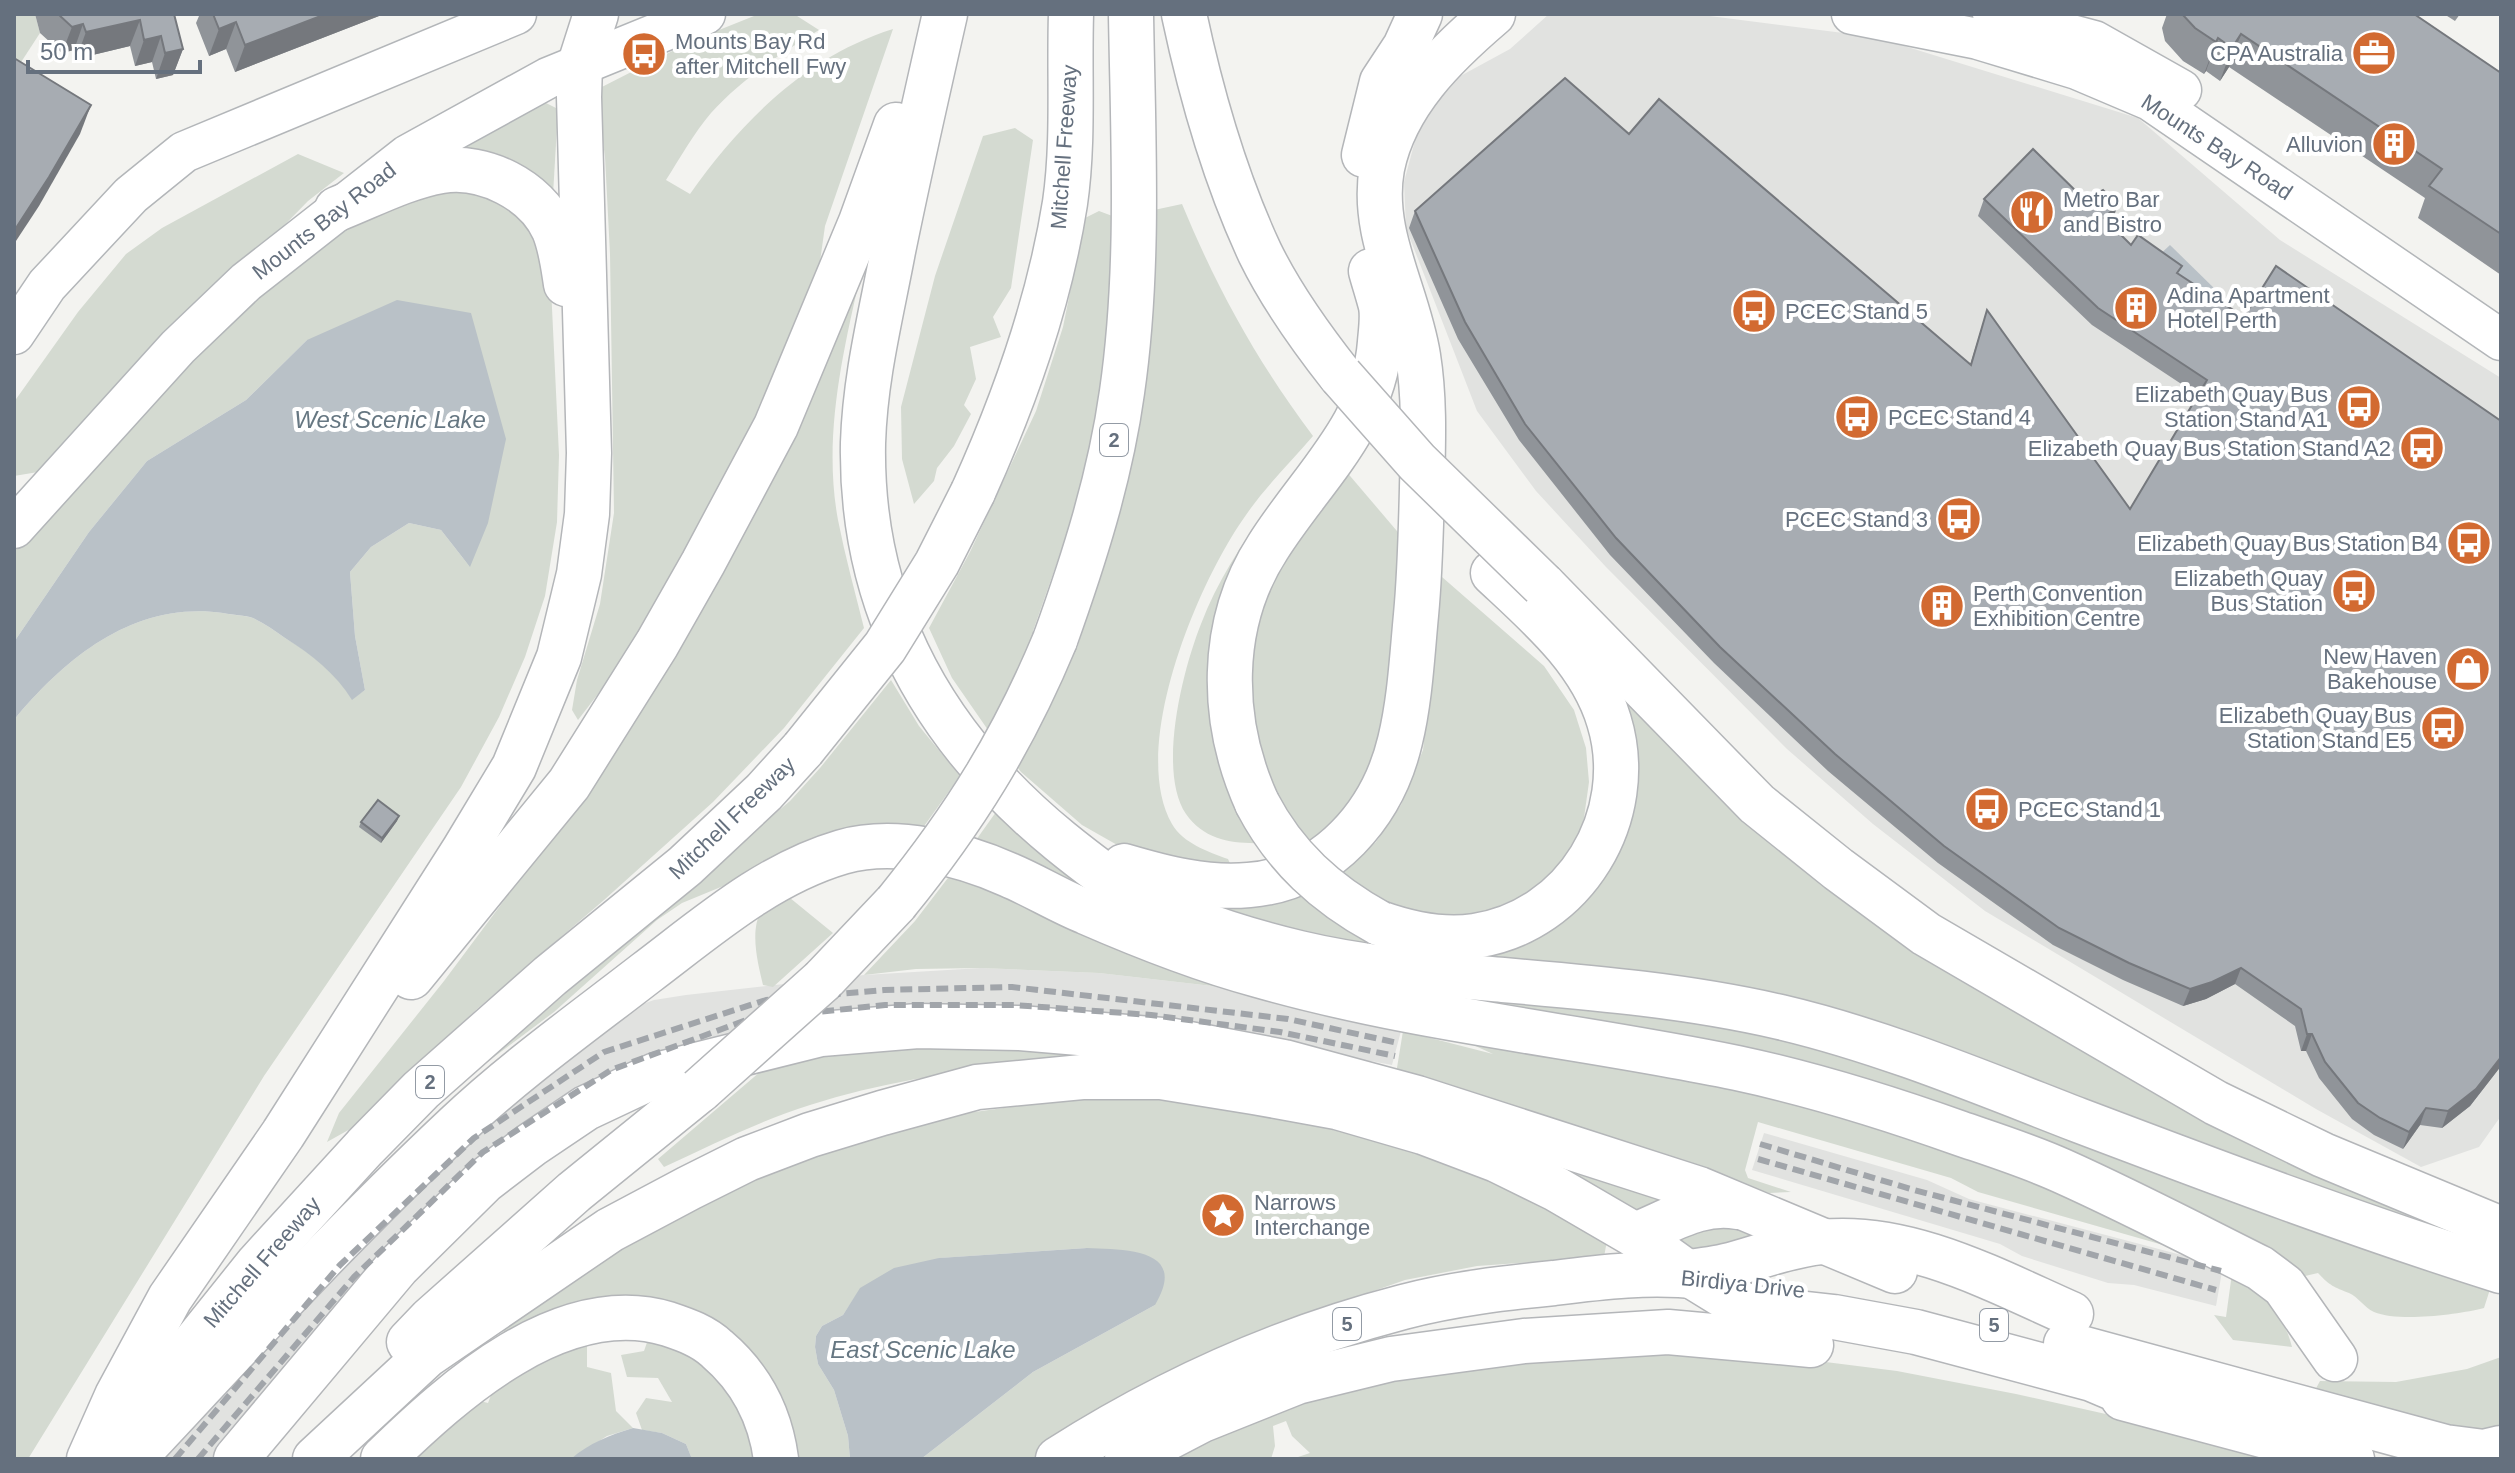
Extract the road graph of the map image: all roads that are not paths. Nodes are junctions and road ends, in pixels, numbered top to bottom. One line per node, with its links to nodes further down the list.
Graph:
1 (516, 14): 21 (main road)
2 (596, 14): 16 (highway)
3 (705, 14): 16 (main road, Mounts Bay Road)
4 (936, 14): 19 (highway)
5 (945, 14): 19 (highway)
6 (1071, 14): 42 (highway, Mitchell Freeway / 2, bridge)
7 (1131, 14): 45 (highway, 2, bridge)
8 (1161, 14): 17 (highway)
9 (1184, 14): 17 (highway)
10 (1439, 14): 14 (highway)
11 (1493, 14): 28 (highway)
12 (1852, 14): 15 (main road, Mounts Bay Road)
13 (1993, 14): 15 (main road, Mounts Bay Road)
14 (1412, 30): 27 (highway, bridge)
15 (2094, 41): 20 (main road, Mounts Bay Road); 22 (main road, Mounts Bay Road)
16 (580, 64): 18 (main road, Mounts Bay Road); 24 (highway)
17 (1205, 137): 23 (highway)
18 (337, 209): 24 (highway); 25 (main road, Mounts Bay Road)
19 (880, 221): 28 (highway); 29 (highway)
20 (2501, 307)
21 (14, 334)
22 (2501, 340)
23 (1327, 371): 27 (highway, bridge); 27 (highway, bridge)
24 (589, 453): 29 (highway)
25 (32, 488): 26 (main road, Mounts Bay Road)
26 (14, 528)
27 (1535, 595): 31 (highway)
28 (1072, 851): 34 (highway)
29 (283, 1134): 41 (highway)
30 (1752, 1210): 32 (highway); 33 (highway); 44 (highway)
31 (2501, 1229)
32 (1635, 1235): 35 (highway); 46 (highway)
33 (1823, 1242): 35 (highway); 35 (highway); 36 (highway)
34 (2501, 1271)
35 (1700, 1280): 37 (highway); 39 (highway); 40 (highway, Birdiya Drive / 5); 49 (highway, Birdiya Drive / 5)
36 (2071, 1314)
37 (1587, 1339): 39 (highway, 5); 50 (highway, 5)
38 (2335, 1359): 43 (highway)
39 (2151, 1404): 51 (highway, 5)
40 (2501, 1448)
41 (89, 1459)
42 (102, 1459)
43 (133, 1459)
44 (236, 1459)
45 (304, 1459)
46 (315, 1459)
47 (383, 1459): 48 (highway)
48 (776, 1459)
49 (1058, 1459)
50 (1127, 1459)
51 (2352, 1459)

